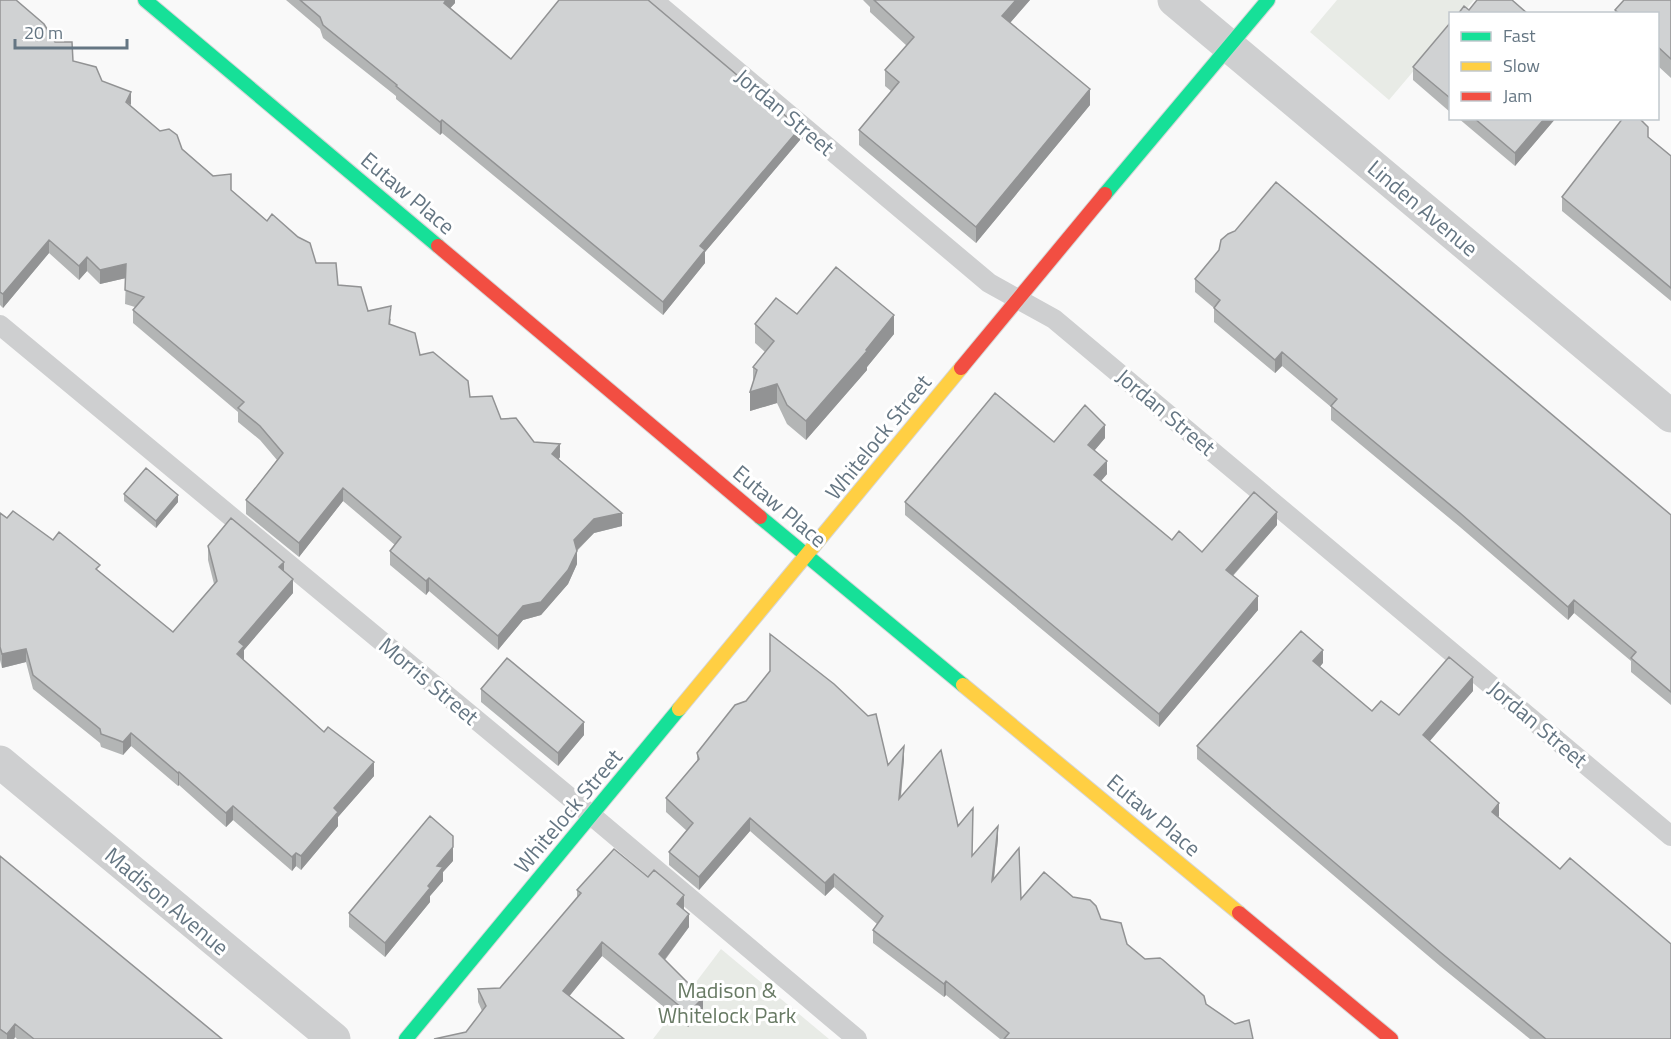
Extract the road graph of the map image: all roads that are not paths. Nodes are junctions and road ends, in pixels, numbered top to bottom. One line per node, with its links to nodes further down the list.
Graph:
1 (145, 0): 9 (street, Eutaw Place)
2 (653, 0): 6 (lane, Jordan Street)
3 (1174, 0): 5 (street, Linden Avenue)
4 (1268, 0): 5 (street, Whitelock Street)
5 (1230, 46): 6 (street, Whitelock Street); 8 (street, Linden Avenue)
6 (1018, 299): 9 (street, Whitelock Street); 12 (lane, Jordan Street)
7 (0, 325): 11 (lane, Morris Street)
8 (1671, 416)
9 (807, 556): 11 (street, Whitelock Street); 16 (street, Eutaw Place)
10 (0, 762): 13 (street, Madison Avenue)
11 (591, 815): 14 (street, Whitelock Street); 15 (lane, Morris Street)
12 (1671, 836)
13 (334, 1039)
14 (406, 1039)
15 (857, 1039)
16 (1391, 1039)

